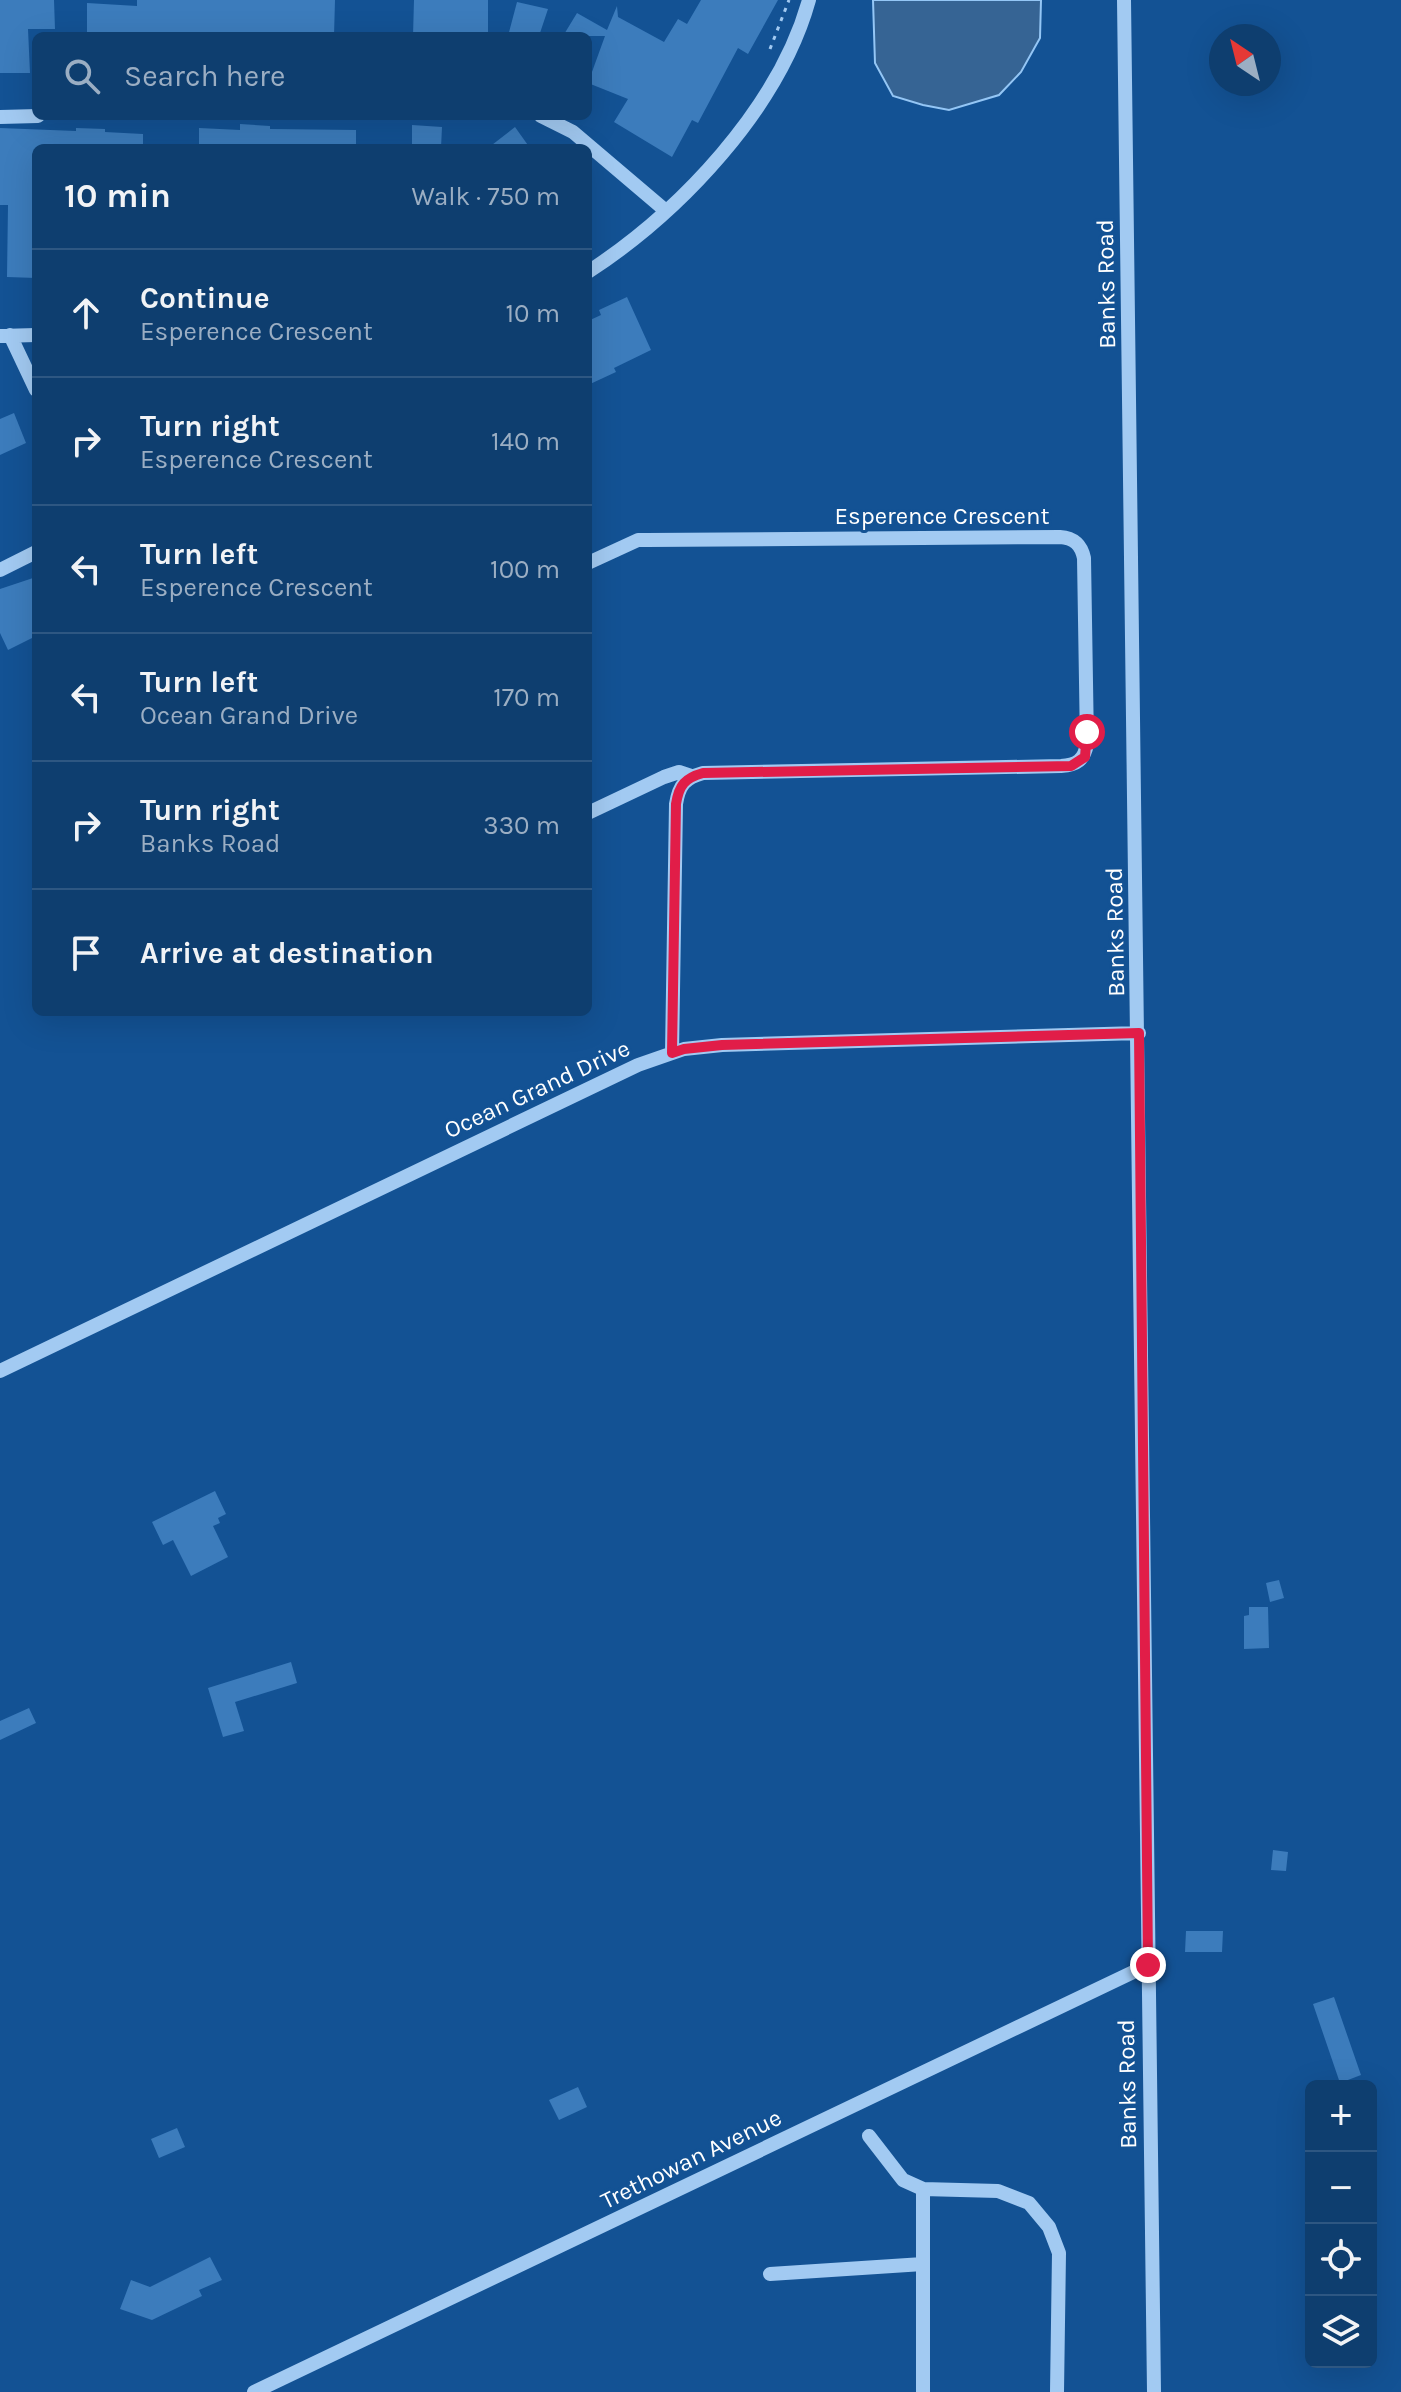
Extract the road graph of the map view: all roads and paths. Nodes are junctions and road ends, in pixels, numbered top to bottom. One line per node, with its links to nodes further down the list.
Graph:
1 (789, 0): 4 (path)
2 (809, 0): 10 (street)
3 (1124, 0): 20 (street, Banks Road)
4 (769, 51)
5 (32, 116): 6 (street)
6 (0, 117)
7 (549, 120): 8 (street)
8 (587, 144)
9 (592, 148): 10 (street)
10 (666, 211): 11 (street)
11 (592, 269)
12 (32, 335): 13 (street)
13 (5, 336): 14 (street)
14 (32, 383)
15 (32, 554): 17 (street)
16 (592, 561): 18 (street, Esperence Crescent)
17 (0, 570)
18 (691, 776): 19 (street); 21 (street)
19 (592, 811)
20 (1139, 1033): 21 (street, Ocean Grand Drive); 23 (street, Banks Road)
21 (672, 1053): 22 (street, Ocean Grand Drive)
22 (0, 1371)
23 (1148, 1965): 28 (street, Trethowan Avenue); 31 (street, Banks Road)
24 (869, 2136): 25 (street)
25 (923, 2189): 26 (street); 30 (street)
26 (923, 2264): 27 (street); 29 (street)
27 (770, 2274)
28 (254, 2392)
29 (923, 2392)
30 (1057, 2392)
31 (1154, 2392)

